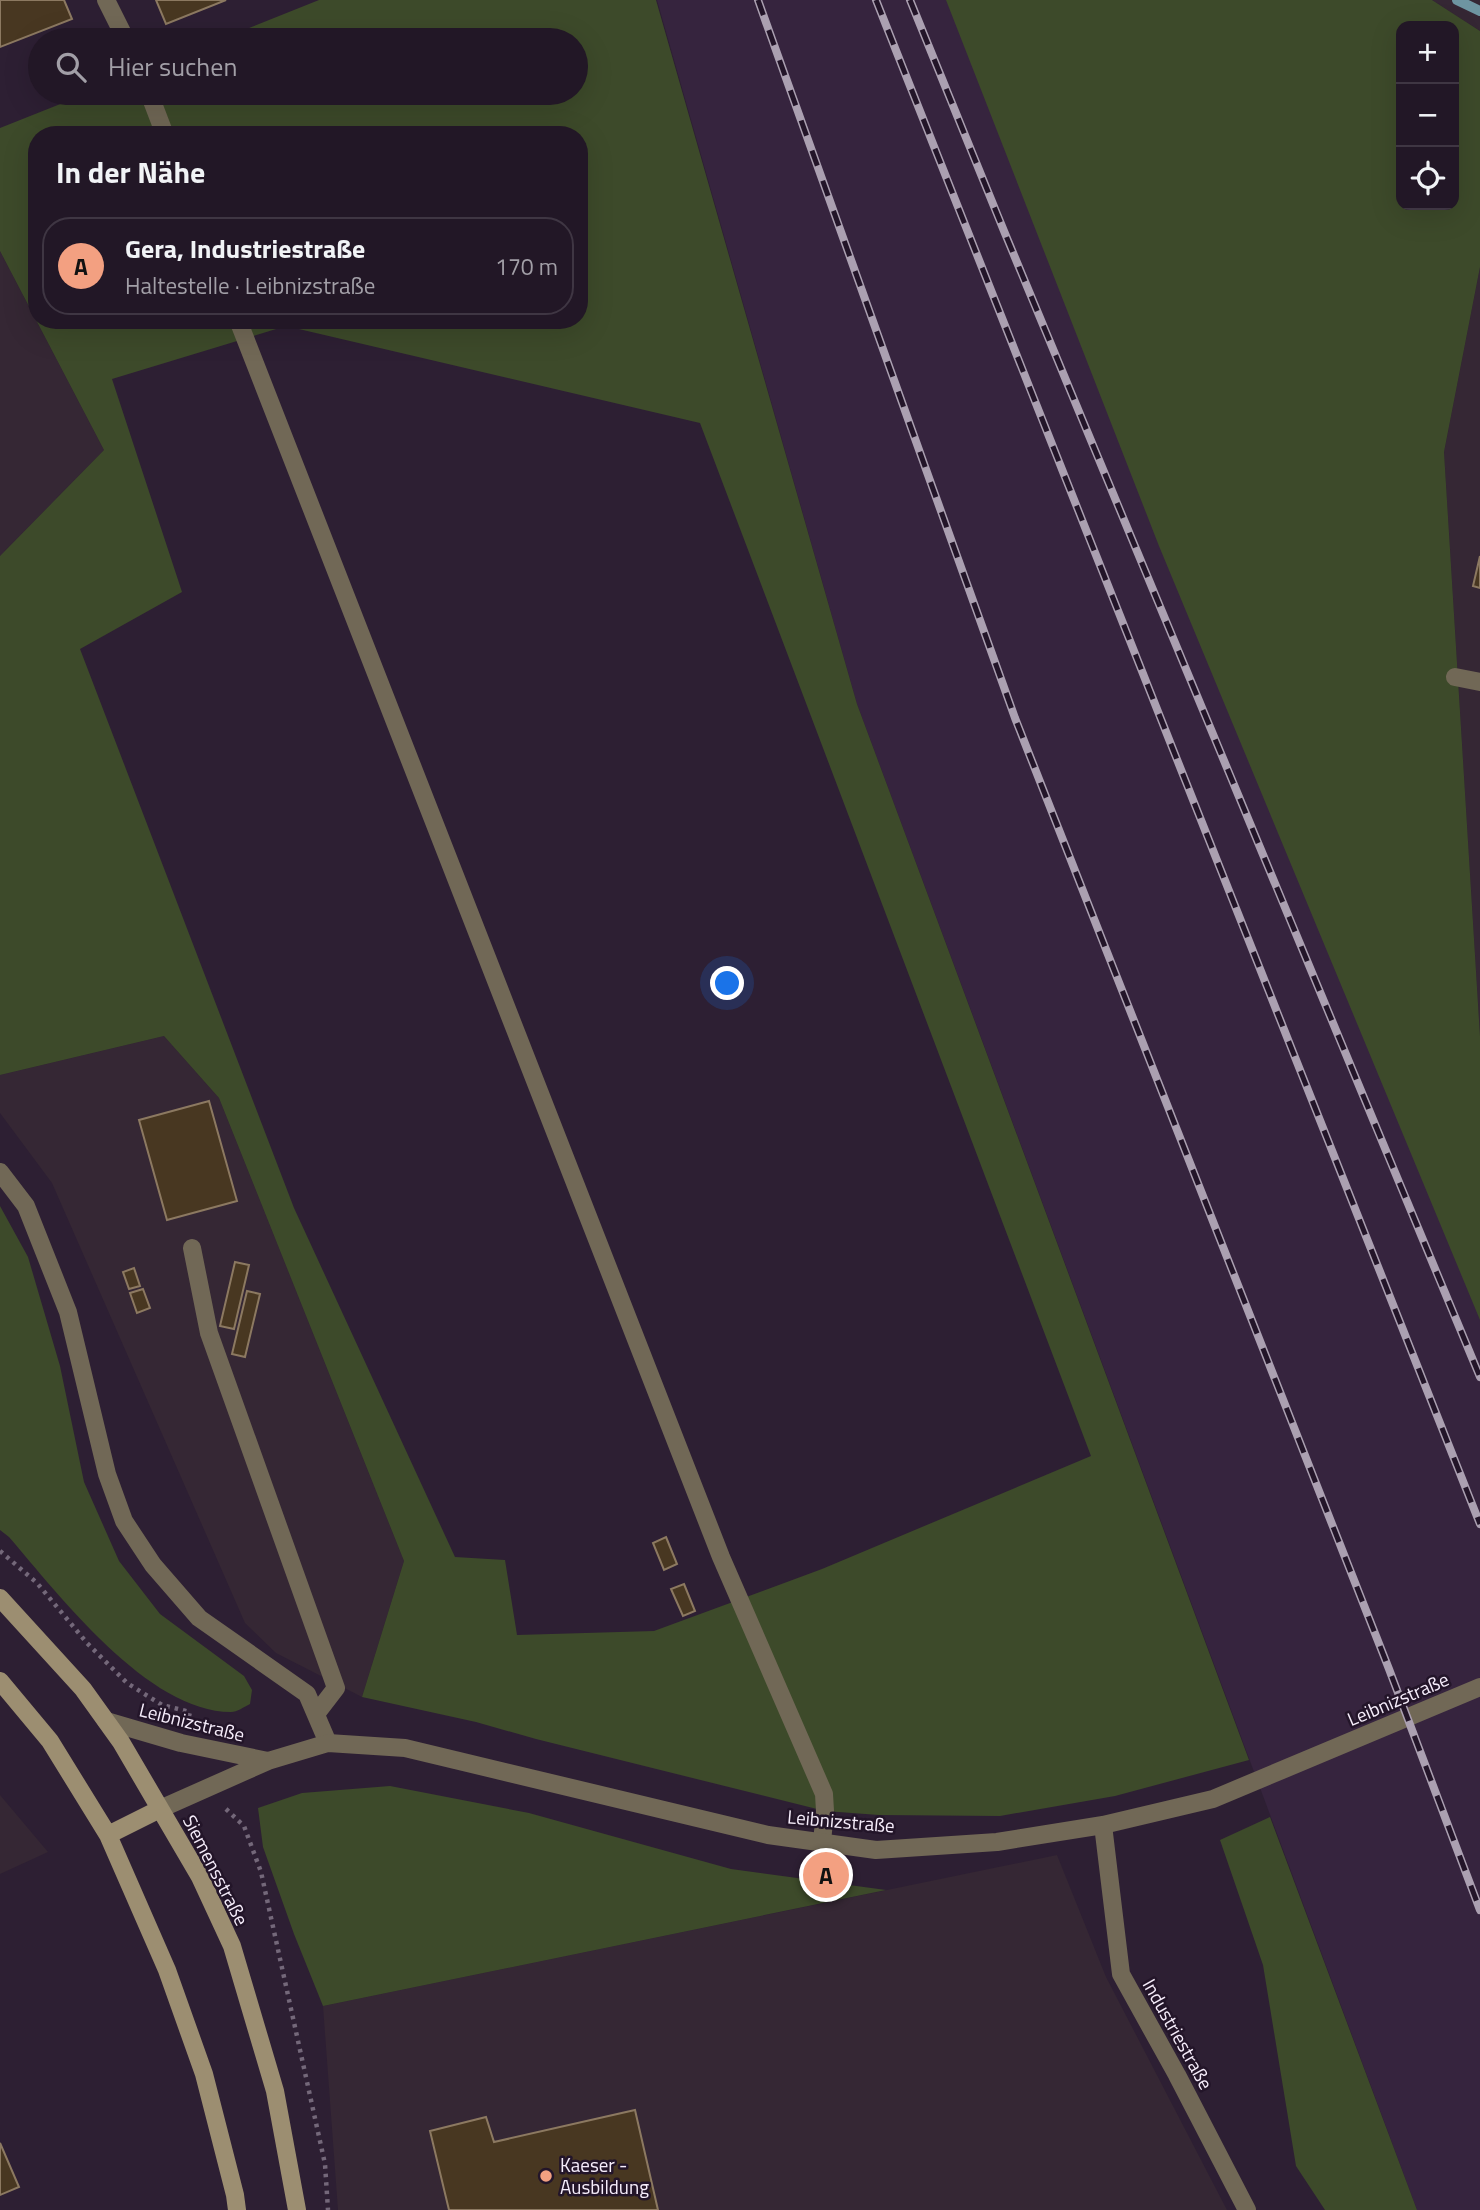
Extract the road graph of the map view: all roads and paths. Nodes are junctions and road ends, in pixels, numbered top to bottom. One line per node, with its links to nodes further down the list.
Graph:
1 (106, 0): 2 (street)
2 (120, 28)
3 (154, 105): 4 (street)
4 (162, 126)
5 (242, 329): 23 (street)
6 (1455, 677): 7 (street)
7 (1480, 682)
8 (0, 1172): 15 (street)
9 (192, 1248): 15 (street)
10 (0, 1551): 14 (path)
11 (0, 1598): 16 (main road, Siemensstraße)
12 (0, 1681): 22 (main road)
13 (1480, 1687): 20 (street, Leibnizstraße)
14 (190, 1712)
15 (316, 1714): 17 (street)
16 (106, 1721): 18 (street, Leibnizstraße); 19 (main road, Siemensstraße)
17 (328, 1743): 18 (street, Leibnizstraße); 23 (street, Leibnizstraße)
18 (268, 1761): 19 (street, Leibnizstraße)
19 (160, 1809): 22 (main road); 25 (main road, Siemensstraße)
20 (1103, 1825): 23 (street, Leibnizstraße); 27 (street, Industriestraße)
21 (244, 1826): 26 (path)
22 (108, 1835): 24 (main road)
23 (822, 1842)
24 (237, 2210)
25 (297, 2210)
26 (328, 2210)
27 (1247, 2210)

